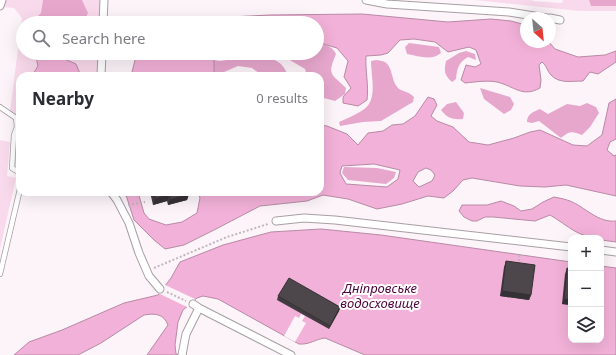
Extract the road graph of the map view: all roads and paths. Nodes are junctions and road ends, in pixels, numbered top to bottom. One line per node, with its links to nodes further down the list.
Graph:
1 (2, 0): 4 (street)
2 (104, 0): 6 (street)
3 (366, 0): 5 (street)
4 (0, 6)
5 (520, 14)
6 (103, 16)
7 (556, 19): 8 (street)
8 (560, 20)
9 (102, 60): 10 (street)
10 (101, 72)
11 (0, 107): 12 (lane)
12 (16, 118)
13 (16, 130): 14 (lane)
14 (16, 170)
15 (18, 196): 26 (lane)
16 (114, 196): 25 (street)
17 (145, 202): 18 (path)
18 (127, 205)
19 (276, 221): 20 (street); 25 (path)
20 (568, 247)
21 (604, 250): 22 (street)
22 (616, 252)
23 (519, 256): 24 (path)
24 (518, 268)
25 (147, 270): 27 (street)
26 (0, 274)
27 (160, 289): 28 (path)
28 (193, 304): 29 (street)
29 (199, 308): 30 (street); 31 (street)
30 (182, 354)
31 (291, 355)

